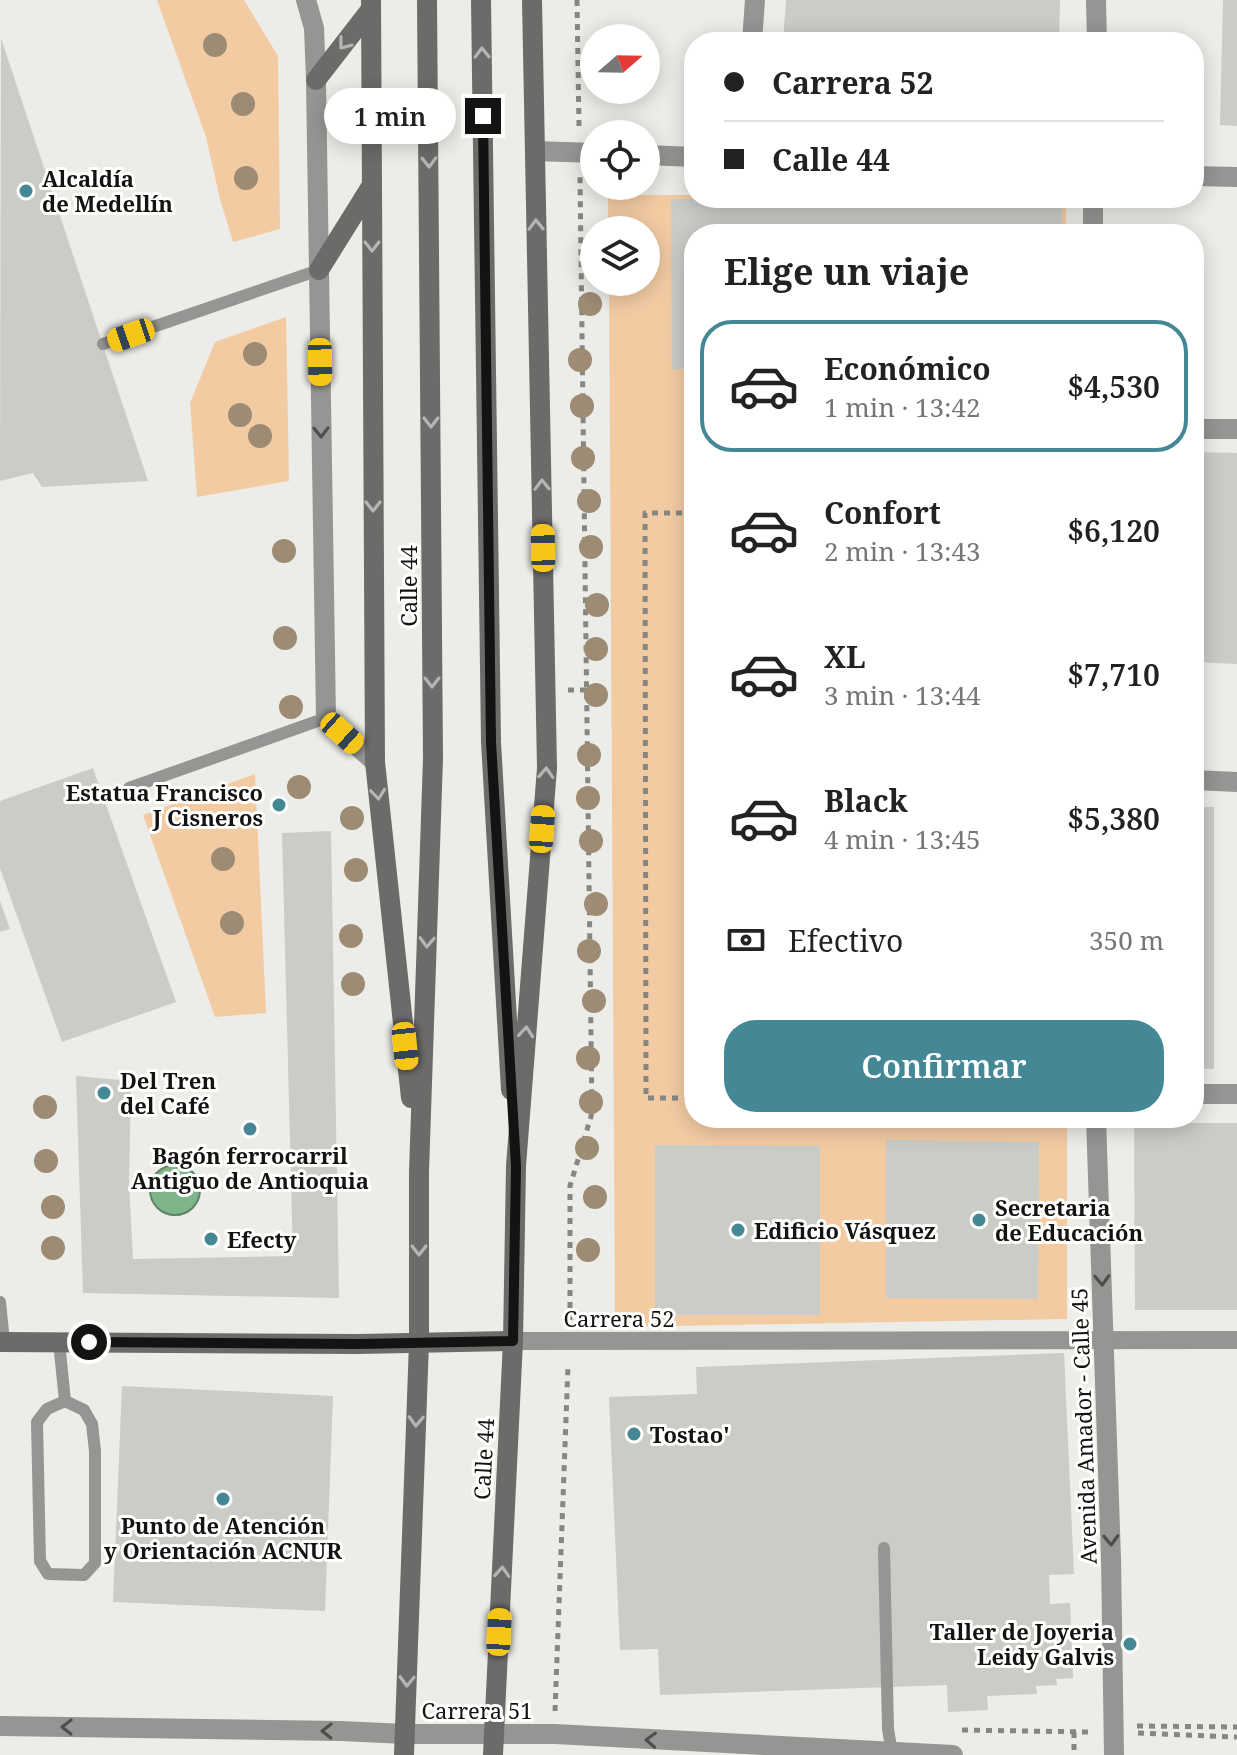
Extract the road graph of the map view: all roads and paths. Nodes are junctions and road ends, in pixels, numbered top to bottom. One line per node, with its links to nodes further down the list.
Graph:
1 (306, 0): 11 (street)
2 (427, 0): 36 (main road, Calle 44, one-way to 36)
3 (481, 0): 35 (main road, Calle 44, one-way to 3)
4 (532, 0): 13 (main road, Calle 44)
5 (577, 0): 12 (path)
6 (755, 0): 9 (street)
7 (1096, 0): 10 (street)
8 (371, 4): 11 (main road, one-way to 11); 19 (main road, Calle 44)
9 (753, 32)
10 (1097, 32)
11 (316, 80): 21 (street)
12 (585, 120)
13 (535, 151): 14 (street); 35 (main road, Calle 44, one-way to 13)
14 (580, 153)
15 (660, 156): 16 (street)
16 (684, 157)
17 (1204, 176): 18 (street)
18 (1237, 177)
19 (372, 185): 21 (main road); 27 (main road, Calle 44, one-way to 27)
20 (587, 200): 42 (path)
21 (319, 270): 22 (lane); 26 (street, one-way to 26)
22 (103, 344)
23 (1204, 429): 24 (street)
24 (1237, 429)
25 (684, 513): 33 (path)
26 (326, 718): 27 (street); 30 (lane)
27 (375, 762): 36 (main road, Calle 44, one-way to 36)
28 (1204, 780): 29 (street)
29 (1237, 782)
30 (129, 788)
31 (1204, 1094): 32 (street)
32 (1237, 1094)
33 (684, 1098)
34 (1096, 1128): 43 (street, Avenida Amador - Calle 45, one-way to 43)
35 (516, 1166): 39 (main road, Calle 44)
36 (419, 1172): 44 (main road, Calle 44, one-way to 44)
37 (0, 1302): 40 (lane)
38 (1237, 1340): 43 (street, Carrera 52)
39 (513, 1341): 42 (street, Carrera 52); 44 (main road, Carrera 52); 51 (main road, Calle 44, one-way to 39)
40 (2, 1342): 41 (main road, Carrera 52)
41 (59, 1342): 44 (main road, Carrera 52); 45 (lane)
42 (569, 1342): 43 (street, Carrera 52); 52 (path)
43 (1104, 1342): 50 (street, Avenida Amador - Calle 45, one-way to 50)
44 (419, 1343): 54 (main road, Calle 44, one-way to 54)
45 (65, 1401): 45 (lane)
46 (884, 1548): 55 (lane)
47 (0, 1726): 54 (street, Carrera 51, one-way to 47)
48 (1237, 1727): 50 (path)
49 (1074, 1732): 58 (path)
50 (1113, 1733): 53 (path); 59 (street, Avenida Amador - Calle 45)
51 (494, 1734): 52 (street, Carrera 51); 54 (street, Carrera 51); 56 (main road, Calle 44)
52 (555, 1734): 55 (street, Carrera 51, one-way to 52)
53 (1237, 1737)
54 (404, 1745)
55 (892, 1753): 57 (street, Carrera 51)
56 (493, 1755)
57 (953, 1755)
58 (1074, 1755)
59 (1114, 1755)

